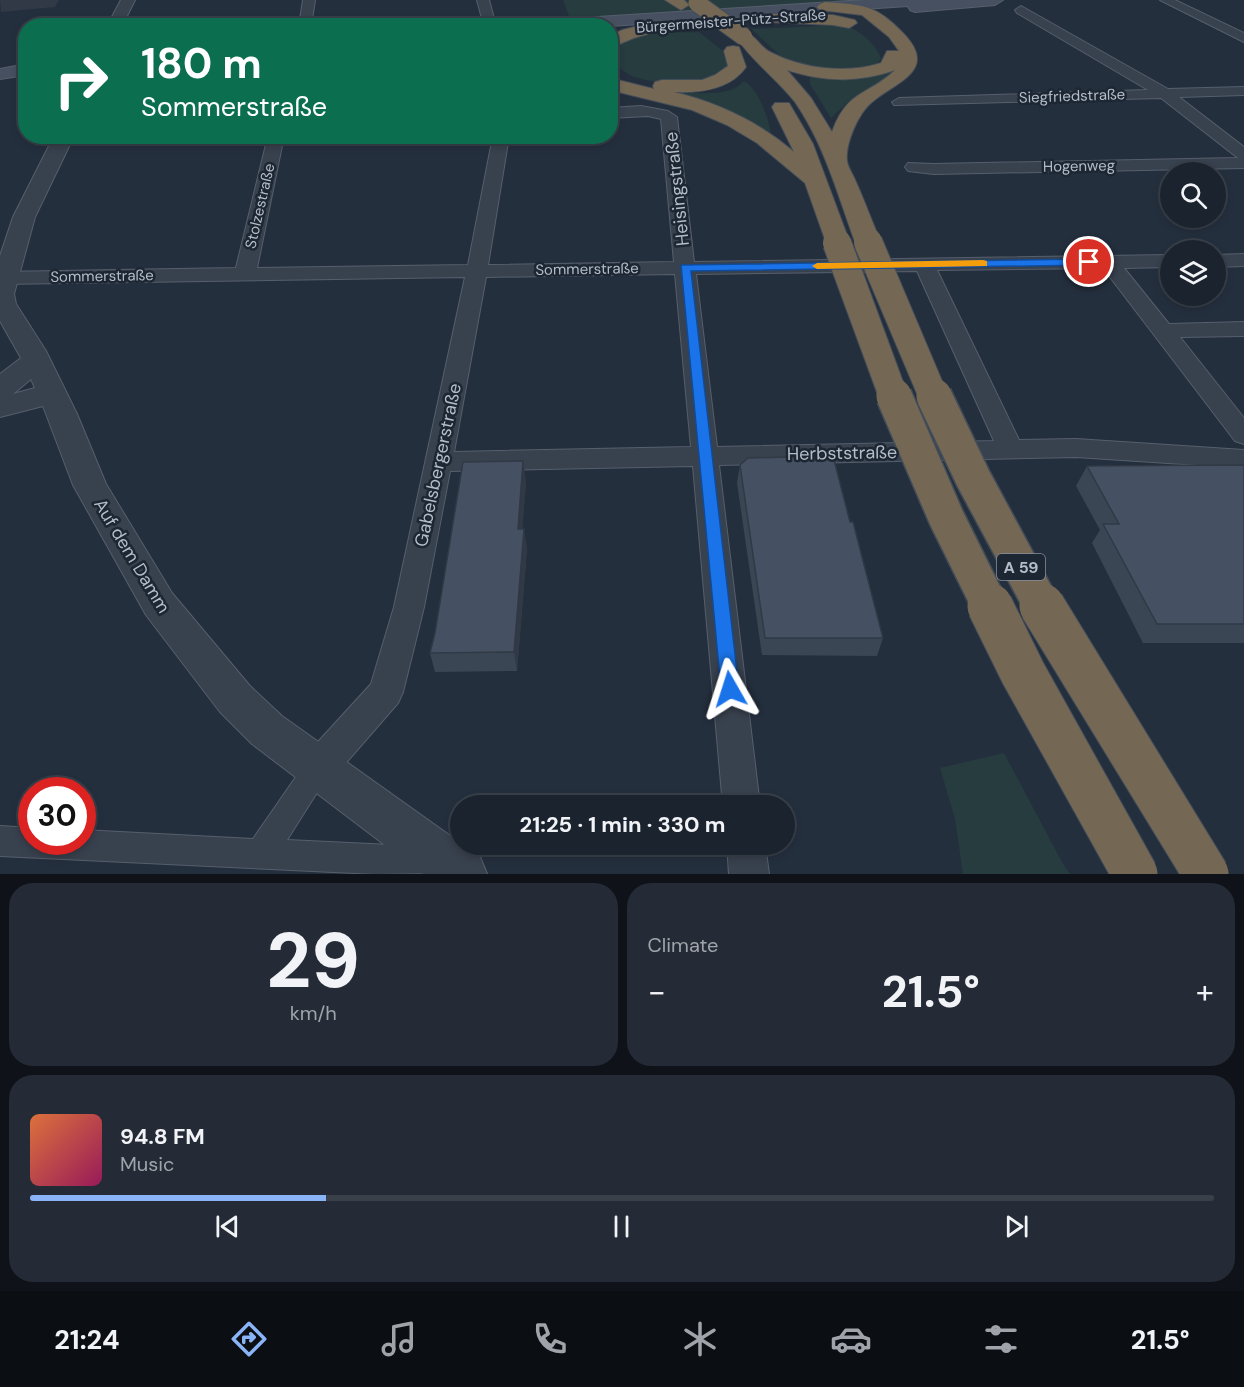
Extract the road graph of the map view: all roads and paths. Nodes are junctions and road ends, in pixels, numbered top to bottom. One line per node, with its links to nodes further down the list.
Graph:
1 (128, 0): 13 (street)
2 (309, 0): 14 (street)
3 (483, 0): 15 (street)
4 (673, 0): 23 (highway, A 59)
5 (692, 0): 23 (highway, A 59, bridge)
6 (937, 0): 9 (main road, Bürgermeister-Pütz-Straße)
7 (995, 0): 12 (main road, Bürgermeister-Pütz-Straße)
8 (1166, 0): 21 (street)
9 (890, 3): 10 (main road, Bürgermeister-Pütz-Straße); 12 (highway)
10 (825, 7): 12 (highway); 17 (main road, Bürgermeister-Pütz-Straße)
11 (1021, 10): 32 (street)
12 (861, 11): 16 (main road, Bürgermeister-Pütz-Straße); 20 (highway); 39 (highway)
13 (118, 18)
14 (306, 18)
15 (488, 18)
16 (773, 19): 18 (main road, Bürgermeister-Pütz-Straße); 20 (highway)
17 (618, 22)
18 (663, 25): 19 (main road, Bürgermeister-Pütz-Straße); 22 (highway)
19 (618, 28)
20 (880, 34): 24 (highway)
21 (1244, 38)
22 (618, 39)
23 (733, 43): 24 (highway, A 59); 29 (highway); 42 (highway, A 59)
24 (764, 56): 39 (highway, A 59)
25 (18, 65): 26 (main road)
26 (0, 68)
27 (18, 71): 28 (main road)
28 (0, 74)
29 (618, 74)
30 (618, 85): 42 (highway)
31 (1244, 91): 32 (street, Siegfriedstraße)
32 (1164, 93): 33 (street, Siegfriedstraße); 38 (street)
33 (900, 102)
34 (618, 113): 49 (street, Heisingstraße)
35 (60, 144): 52 (street, Auf dem Damm)
36 (274, 144): 51 (street, Stolzestraße)
37 (500, 144): 50 (street, Gabelsbergerstraße)
38 (1244, 155)
39 (836, 163): 43 (highway, A 59)
40 (1244, 163): 41 (street, Hogenweg)
41 (914, 167)
42 (816, 183): 43 (highway, A 59)
43 (853, 242): 70 (highway, A 59, bridge); 71 (highway, A 59, bridge)
44 (1244, 260): 46 (street)
45 (1160, 261): 47 (street, Sommerstraße)
46 (1226, 261)
47 (1109, 262): 48 (street, Sommerstraße); 54 (street)
48 (924, 265): 49 (street, Sommerstraße); 59 (street)
49 (685, 268): 50 (street, Sommerstraße); 60 (street, Heisingstraße)
50 (477, 271): 51 (street, Sommerstraße); 62 (street, Gabelsbergerstraße)
51 (245, 275): 52 (street, Sommerstraße)
52 (2, 278): 55 (street, Auf dem Damm)
53 (1244, 329): 54 (street)
54 (1162, 331): 58 (street)
55 (44, 378): 56 (street); 57 (street); 63 (street, Auf dem Damm)
56 (0, 388)
57 (0, 407)
58 (1244, 435)
59 (1011, 450): 60 (street, Herbststraße); 61 (street, Herbststraße)
60 (705, 456): 62 (street, Herbststraße); 64 (street, Heisingstraße)
61 (1244, 459)
62 (439, 462): 63 (street, Gabelsbergerstraße)
63 (319, 767): 66 (street); 68 (street, Auf dem Damm)
64 (741, 795)
65 (0, 841): 66 (street)
66 (261, 853): 68 (street)
67 (747, 855): 69 (street)
68 (455, 868)
69 (749, 874)
70 (1136, 874)
71 (1206, 874)

